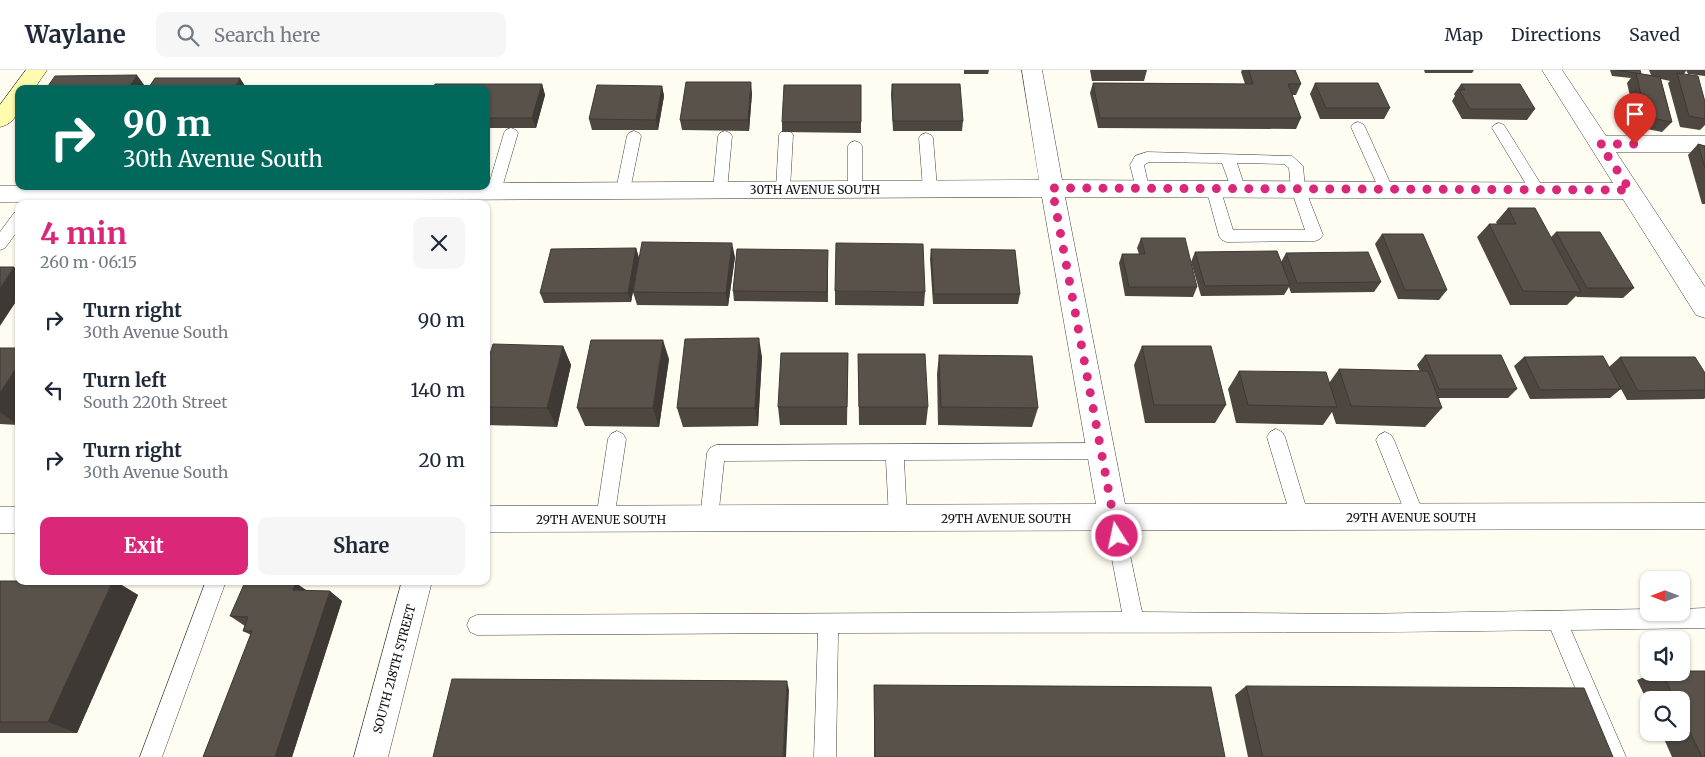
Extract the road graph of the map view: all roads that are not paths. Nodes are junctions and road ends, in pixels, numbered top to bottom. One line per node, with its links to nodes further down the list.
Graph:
1 (37, 70): 4 (main road)
2 (1032, 70): 20 (street)
3 (1552, 70): 14 (street)
4 (26, 85)
5 (15, 100): 6 (main road)
6 (0, 120)
7 (1358, 127): 26 (lane)
8 (1499, 128): 31 (lane)
9 (510, 133): 33 (lane)
10 (786, 135): 25 (lane)
11 (634, 136): 29 (lane)
12 (725, 136): 30 (lane)
13 (926, 138): 19 (lane)
14 (1600, 144): 15 (street); 32 (street)
15 (1705, 144)
16 (855, 146): 18 (lane)
17 (1228, 158): 21 (lane); 23 (lane); 24 (lane)
18 (855, 188): 19 (street, 30TH AVENUE SOUTH); 25 (street, 30TH AVENUE SOUTH)
19 (930, 188): 20 (street, 30TH AVENUE SOUTH)
20 (1052, 188): 21 (street, 30TH AVENUE SOUTH); 42 (street)
21 (1142, 188): 22 (street, 30TH AVENUE SOUTH)
22 (1213, 188): 23 (street, 30TH AVENUE SOUTH); 24 (lane)
23 (1238, 188): 24 (street, 30TH AVENUE SOUTH)
24 (1298, 188): 26 (street, 30TH AVENUE SOUTH)
25 (783, 189): 30 (street, 30TH AVENUE SOUTH)
26 (1386, 189): 31 (street, 30TH AVENUE SOUTH)
27 (144, 190): 35 (street, 30TH AVENUE SOUTH)
28 (469, 190): 33 (street, 30TH AVENUE SOUTH)
29 (624, 190): 30 (street, 30TH AVENUE SOUTH); 33 (street, 30TH AVENUE SOUTH)
30 (720, 190)
31 (1537, 190): 32 (street, 30TH AVENUE SOUTH)
32 (1630, 190): 38 (street)
33 (494, 191)
34 (0, 194): 35 (street, 30TH AVENUE SOUTH)
35 (34, 195)
36 (15, 222): 37 (lane)
37 (0, 244)
38 (1702, 300)
39 (1276, 437): 45 (lane)
40 (617, 439): 51 (lane)
41 (1385, 440): 46 (lane)
42 (1102, 451): 43 (lane); 49 (street)
43 (895, 452): 47 (lane); 48 (lane)
44 (1705, 516): 46 (street, 29TH AVENUE SOUTH)
45 (1300, 517): 46 (street, 29TH AVENUE SOUTH); 49 (street, 29TH AVENUE SOUTH)
46 (1416, 517)
47 (710, 518): 48 (street, 29TH AVENUE SOUTH); 51 (street, 29TH AVENUE SOUTH)
48 (898, 518): 49 (street, 29TH AVENUE SOUTH)
49 (1113, 518): 58 (lane)
50 (490, 519): 51 (street, 29TH AVENUE SOUTH)
51 (606, 519)
52 (0, 520): 53 (street)
53 (15, 520)
54 (215, 585): 61 (lane)
55 (416, 585): 62 (street, SOUTH 218TH STREET)
56 (1705, 618): 57 (lane)
57 (1557, 620): 58 (lane); 64 (lane)
58 (1134, 622): 59 (lane)
59 (828, 623): 60 (lane); 63 (lane)
60 (477, 625)
61 (151, 757)
62 (371, 757)
63 (825, 757)
64 (1615, 757)

